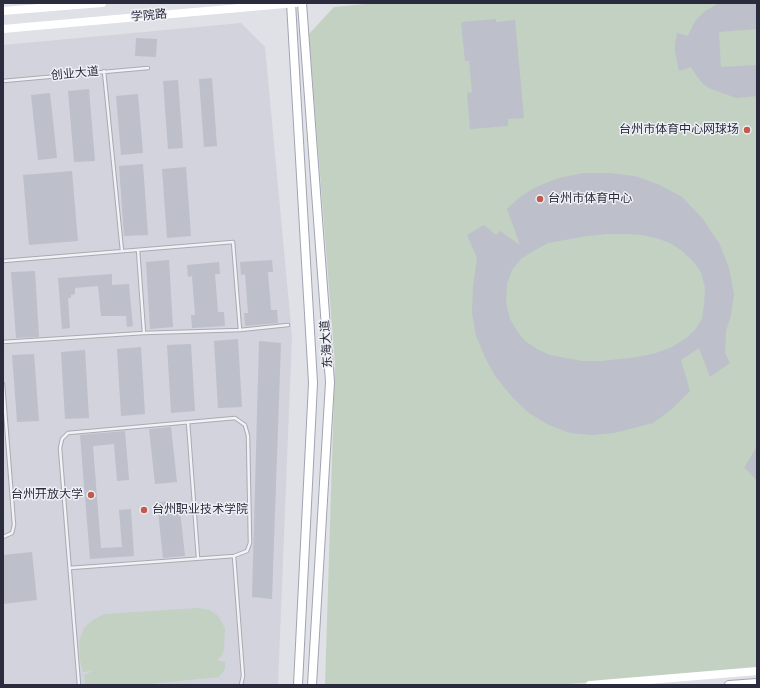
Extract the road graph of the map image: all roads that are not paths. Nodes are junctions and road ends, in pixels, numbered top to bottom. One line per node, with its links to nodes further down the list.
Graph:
1 (102, 3): 4 (main road)
2 (293, 3): 5 (main road, 学院路); 26 (main road, 东海大道)
3 (302, 3): 27 (main road, 东海大道)
4 (3, 11)
5 (3, 28)
6 (148, 68): 7 (lane, 创业大道)
7 (104, 71): 8 (lane, 创业大道); 10 (lane)
8 (3, 81)
9 (138, 250): 10 (lane); 13 (lane); 14 (lane)
10 (122, 251): 11 (lane)
11 (3, 261)
12 (288, 325): 13 (lane)
13 (240, 330): 14 (lane)
14 (144, 333): 15 (lane)
15 (3, 342)
16 (3, 384): 18 (lane)
17 (188, 422): 19 (lane); 20 (lane); 21 (lane)
18 (3, 537)
19 (234, 556): 20 (lane); 25 (lane)
20 (198, 558): 21 (lane)
21 (70, 568): 24 (lane)
22 (757, 671): 28 (main road)
23 (757, 683): 29 (main road)
24 (79, 685)
25 (241, 685)
26 (298, 685)
27 (312, 685)
28 (590, 685)
29 (729, 685)

